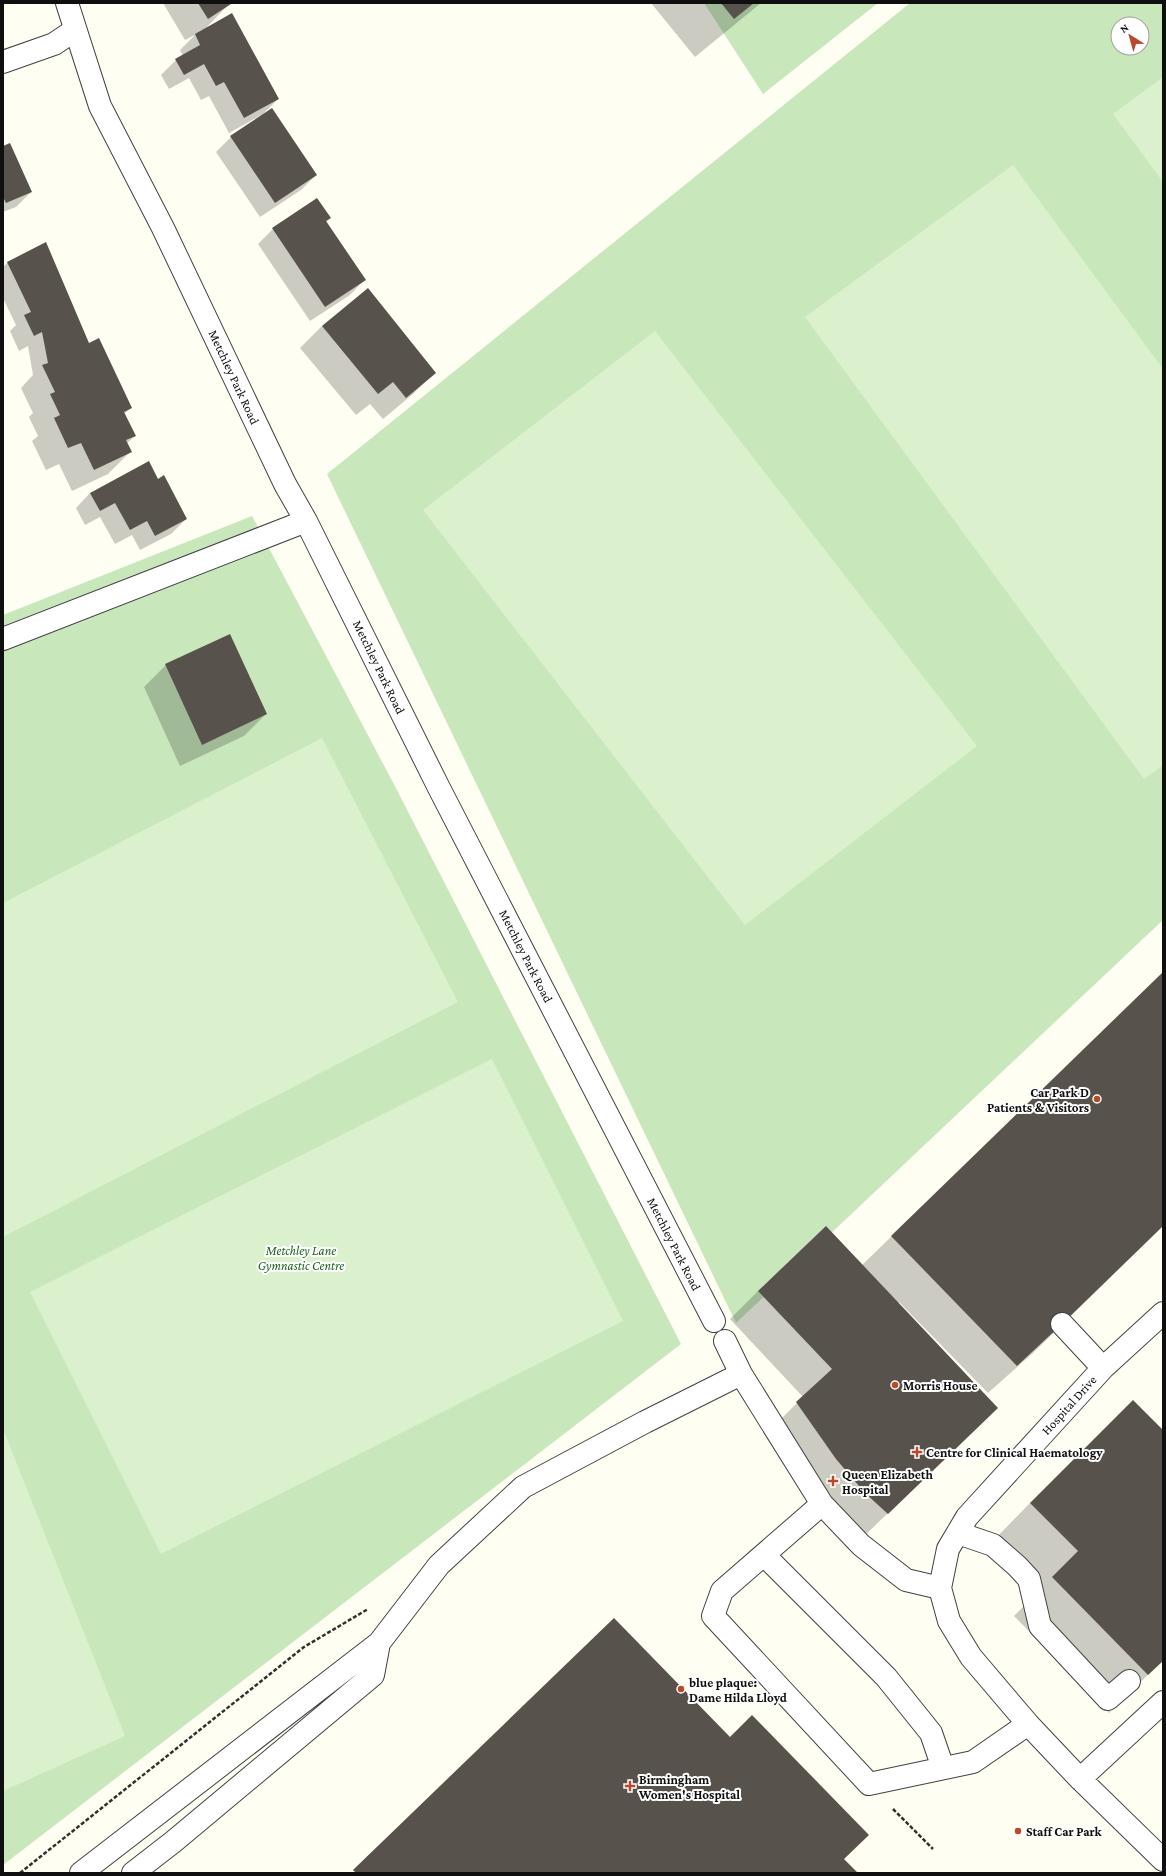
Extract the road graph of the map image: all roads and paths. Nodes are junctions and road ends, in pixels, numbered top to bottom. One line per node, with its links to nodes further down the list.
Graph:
1 (67, 3): 2 (street, Metchley Park Road)
2 (75, 30): 3 (street); 4 (street, Metchley Park Road)
3 (3, 62)
4 (306, 521): 5 (street); 7 (street, Metchley Park Road)
5 (3, 639)
6 (1163, 1313): 10 (street, Hospital Drive)
7 (714, 1321)
8 (1062, 1324): 10 (street)
9 (725, 1341): 11 (street)
10 (1103, 1368): 13 (street, Hospital Drive)
11 (742, 1374): 12 (street); 17 (street)
12 (822, 1504): 14 (street); 15 (street)
13 (958, 1533): 15 (street, Hospital Drive); 18 (street)
14 (764, 1555): 21 (street); 23 (street)
15 (940, 1588): 20 (street)
16 (372, 1606): 26 (path)
17 (379, 1643): 27 (street); 28 (street)
18 (1129, 1681)
19 (1163, 1702): 22 (street)
20 (1028, 1724): 21 (street); 22 (street)
21 (943, 1768): 23 (street)
22 (1080, 1779): 25 (street)
23 (868, 1784): 24 (path)
24 (933, 1849)
25 (1163, 1860)
26 (20, 1873)
27 (81, 1873)
28 (133, 1873)

